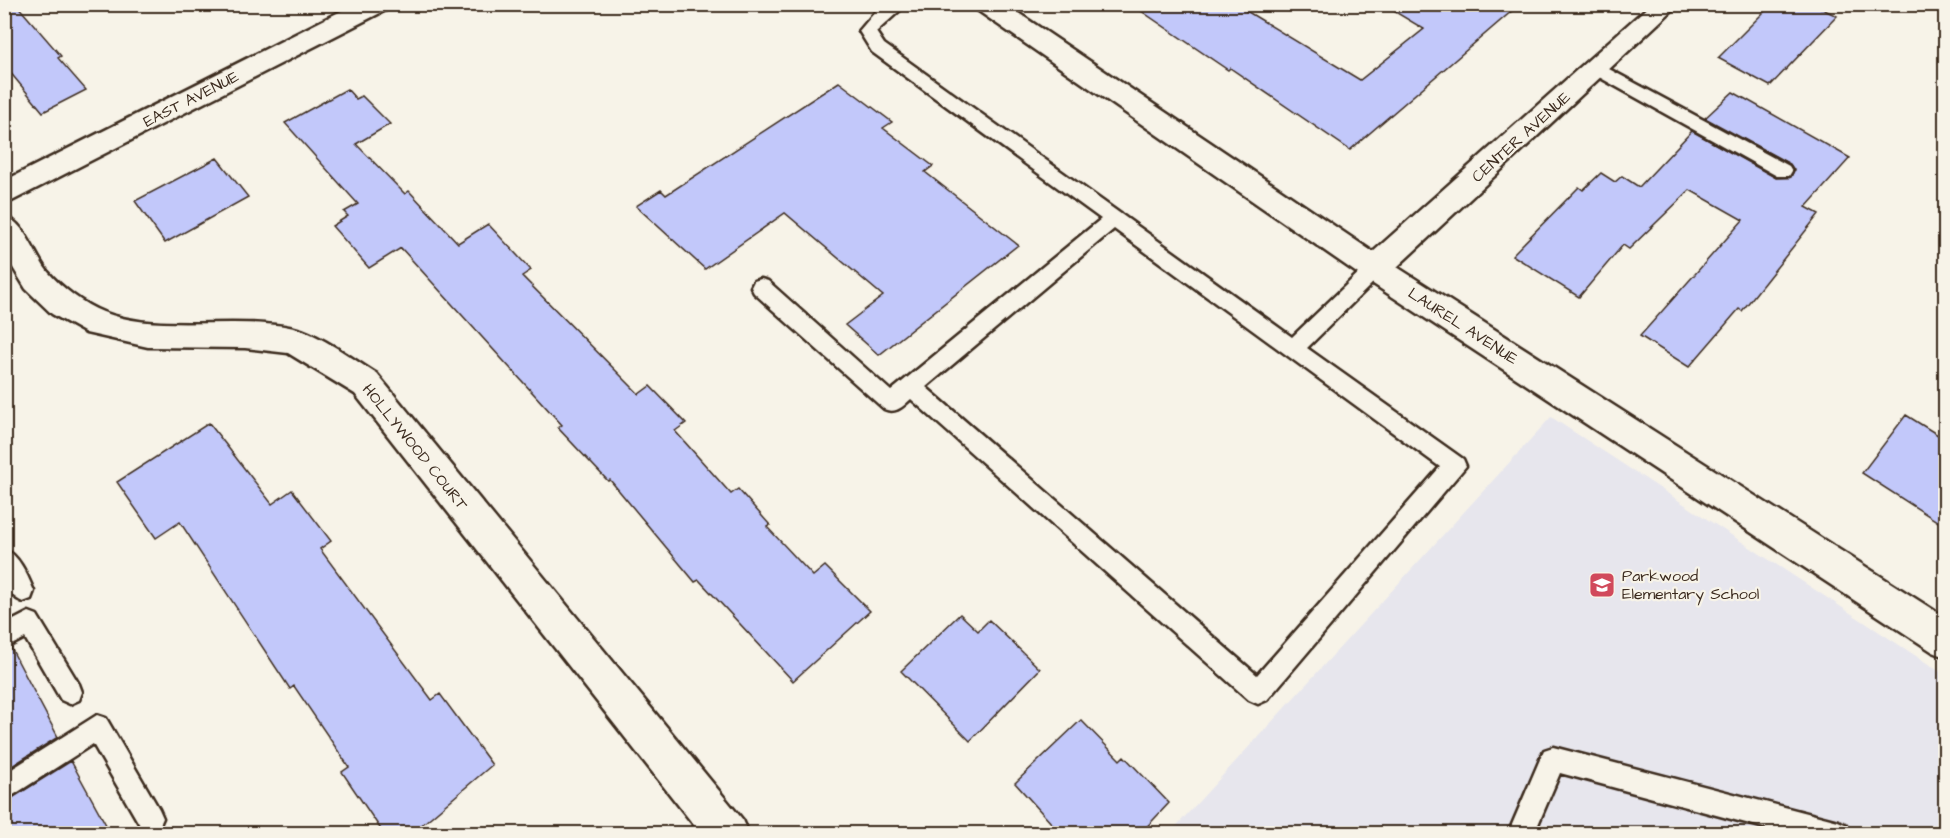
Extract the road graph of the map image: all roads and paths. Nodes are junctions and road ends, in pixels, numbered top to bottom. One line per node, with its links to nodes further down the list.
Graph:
1 (377, 4): 7 (street, EAST AVENUE)
2 (898, 4): 8 (lane)
3 (986, 4): 10 (street, LAUREL AVENUE)
4 (1667, 4): 5 (street, CENTER AVENUE)
5 (1596, 68): 6 (lane); 10 (street, CENTER AVENUE)
6 (1783, 171)
7 (4, 194)
8 (1114, 219): 12 (lane); 13 (lane)
9 (4, 227): 21 (street, HOLLYWOOD COURT)
10 (1375, 269): 12 (lane); 17 (street, LAUREL AVENUE)
11 (761, 287): 13 (lane)
12 (1293, 349): 13 (lane)
13 (911, 387)
14 (4, 559): 15 (lane)
15 (23, 591)
16 (4, 638): 18 (lane)
17 (1946, 639)
18 (70, 692)
19 (4, 789): 20 (lane)
20 (150, 818)
21 (729, 834)
22 (1521, 834): 23 (lane)
23 (1838, 834)

